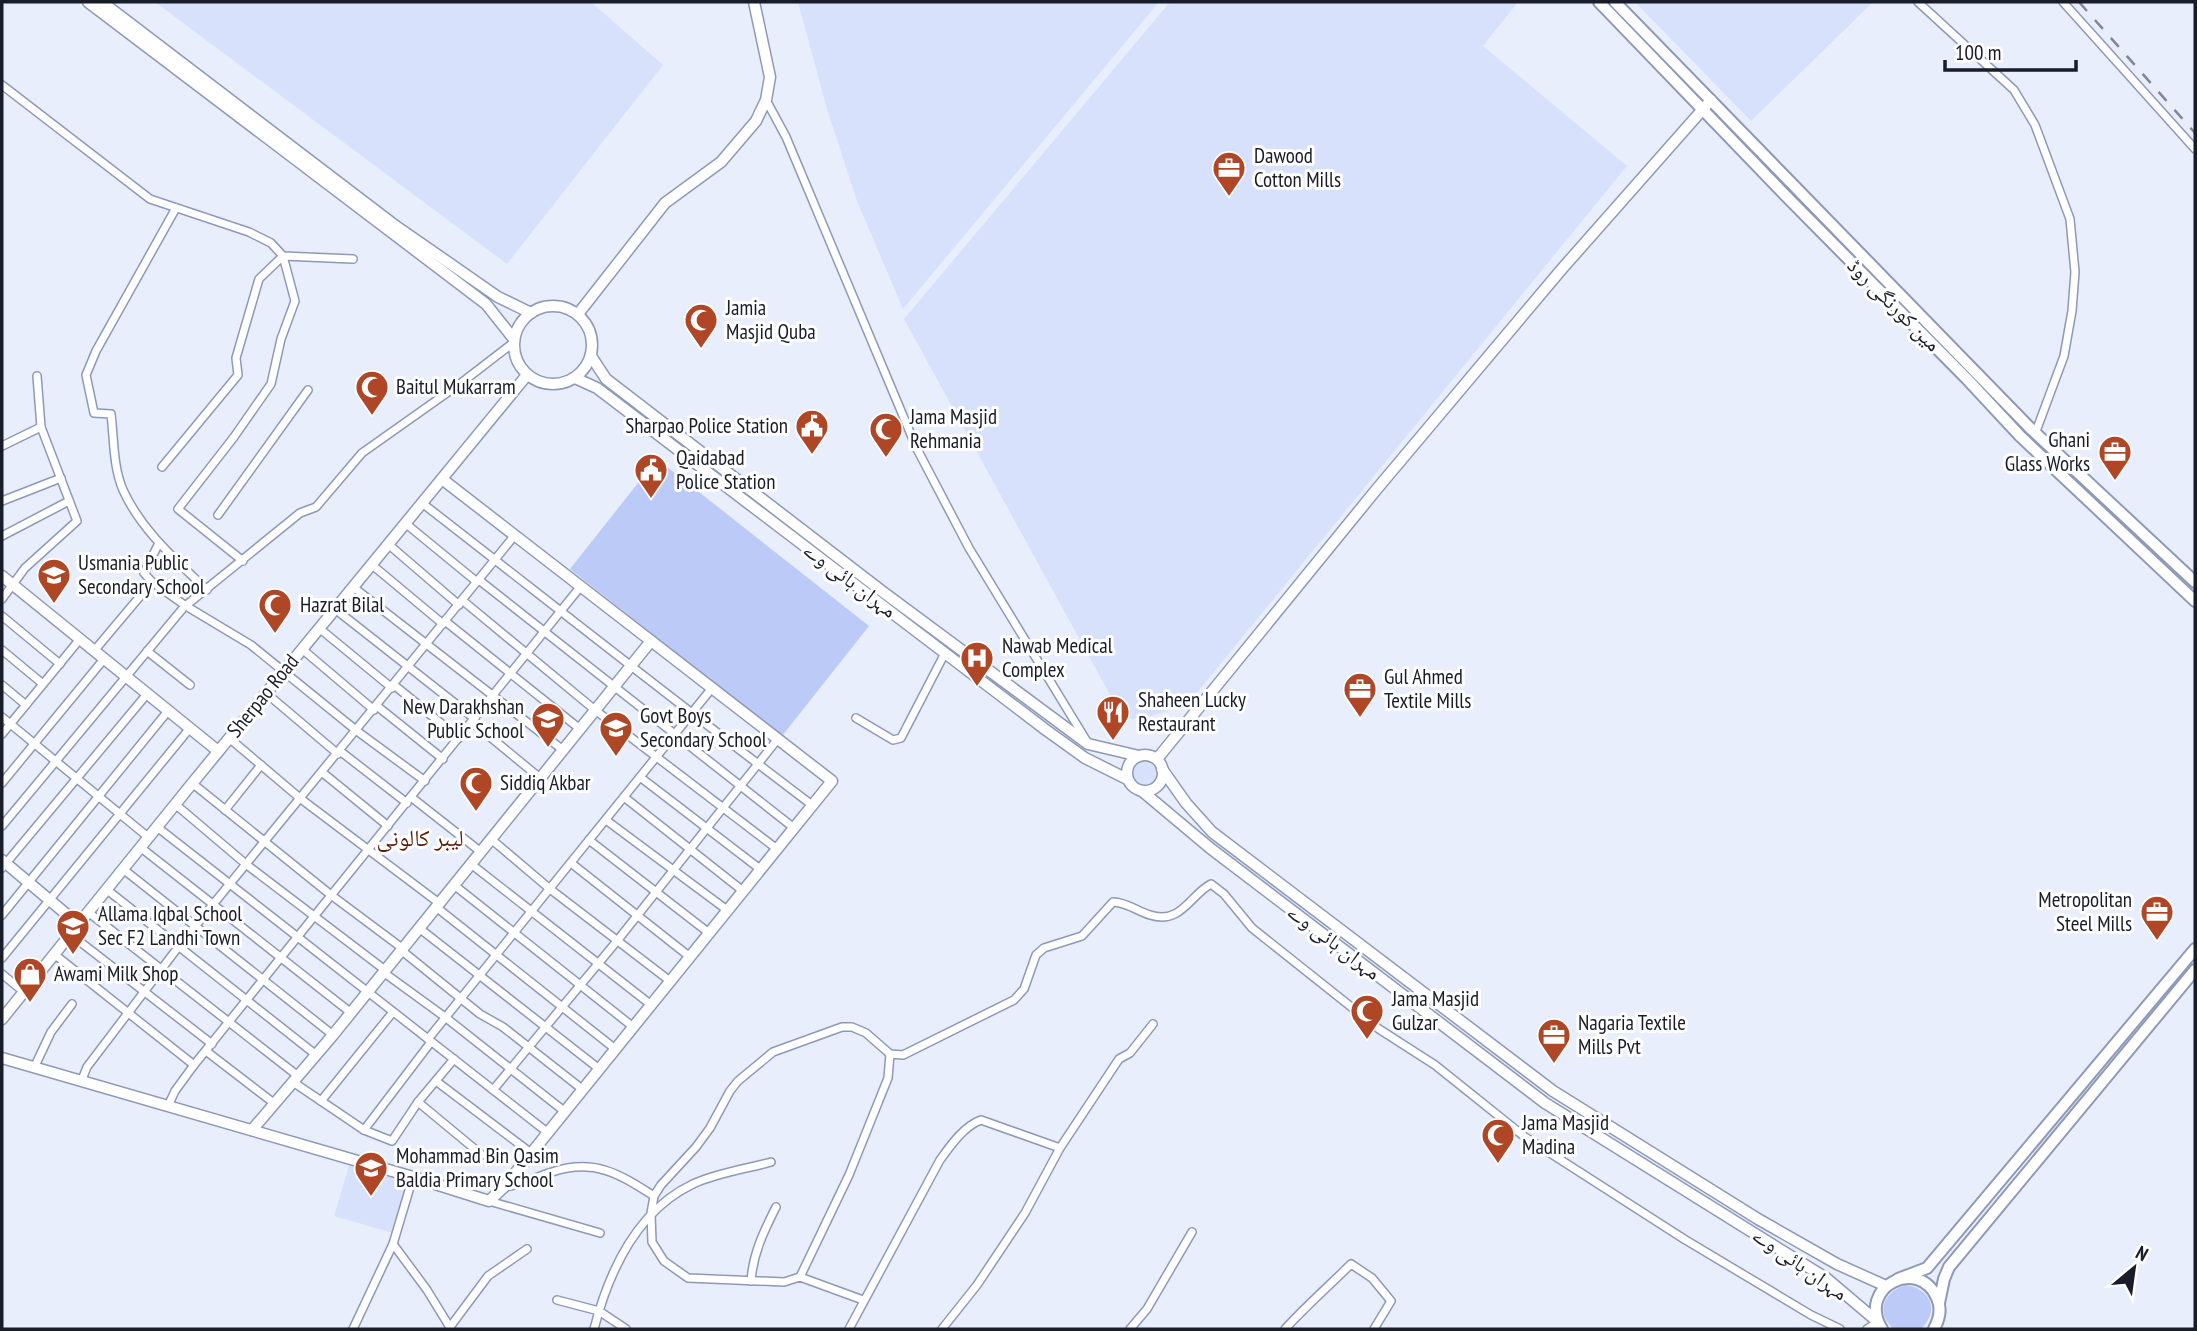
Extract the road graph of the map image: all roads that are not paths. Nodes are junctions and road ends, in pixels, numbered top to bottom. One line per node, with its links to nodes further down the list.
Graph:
1 (88, 2): 9 (street)
2 (102, 2): 9 (street)
3 (754, 2): 10 (street)
4 (1599, 2): 12 (main road, مین کورنگی روڈ)
5 (1615, 2): 11 (main road, مین کورنگی روڈ)
6 (1918, 2): 26 (street)
7 (2063, 2): 13 (street)
8 (2, 85): 14 (street)
9 (220, 96): 17 (street); 19 (street)
10 (766, 100): 18 (street); 105 (street)
11 (1711, 100): 12 (street); 26 (main road, مین کورنگی روڈ)
12 (1702, 109): 28 (main road, مین کورنگی روڈ); 114 (street)
13 (2195, 149)
14 (176, 208): 15 (street); 39 (street)
15 (283, 256): 16 (street); 29 (street); 42 (street)
16 (353, 259)
17 (531, 313): 18 (street); 19 (street)
18 (578, 314): 20 (street)
19 (513, 340): 21 (street); 42 (street)
20 (591, 356): 23 (street); 105 (street)
21 (527, 375): 23 (street); 31 (street, Sherpao Road)
22 (37, 376): 25 (street)
23 (575, 379): 69 (street, مہران ہائی وے)
24 (308, 390): 35 (street)
25 (41, 428): 27 (street); 30 (street)
26 (2036, 433): 28 (street); 47 (main road, مین کورنگی روڈ)
27 (2, 446)
28 (2031, 446): 53 (main road, مین کورنگی روڈ)
29 (162, 467)
30 (61, 478): 32 (street); 33 (street)
31 (442, 479): 34 (street, Sherpao Road); 37 (street)
32 (69, 500): 38 (street); 48 (street)
33 (2, 501)
34 (422, 503): 36 (street, Sherpao Road); 41 (street)
35 (218, 515)
36 (405, 523): 40 (street, Sherpao Road); 45 (street)
37 (515, 535): 41 (street); 49 (street)
38 (2, 536)
39 (159, 544): 46 (street); 51 (street)
40 (388, 544): 43 (street, Sherpao Road); 54 (street)
41 (495, 560): 45 (street); 57 (street)
42 (243, 561): 51 (street)
43 (371, 565): 50 (street, Sherpao Road); 59 (street)
44 (2, 576): 48 (street)
45 (478, 581): 54 (street); 61 (street)
46 (152, 582): 55 (street); 67 (street)
47 (2195, 582)
48 (13, 585): 52 (street); 62 (street)
49 (581, 586): 57 (street); 63 (street)
50 (353, 587): 56 (street, Sherpao Road); 64 (street)
51 (207, 590): 55 (street)
52 (2, 599)
53 (2195, 601)
54 (460, 603): 59 (street); 70 (street)
55 (186, 606): 68 (street); 75 (street)
56 (335, 608): 60 (street, Sherpao Road); 74 (street)
57 (562, 610): 61 (street); 73 (street)
58 (2, 616): 72 (street)
59 (444, 623): 64 (street); 76 (street)
60 (319, 628): 65 (street, Sherpao Road); 81 (street)
61 (544, 633): 70 (street); 82 (street)
62 (80, 639): 67 (street); 72 (street)
63 (651, 641): 73 (street); 83 (street)
64 (426, 645): 74 (street); 86 (street)
65 (302, 649): 75 (street, Sherpao Road); 88 (street)
66 (2, 650): 78 (street)
67 (94, 651): 71 (street)
68 (147, 651): 77 (street); 80 (street)
69 (945, 653): 93 (street); 120 (street, مہران ہائی وے)
70 (527, 654): 76 (street); 89 (street)
71 (104, 659): 77 (street); 104 (street)
72 (60, 664): 78 (street)
73 (631, 665): 82 (street); 91 (street)
74 (409, 666): 81 (street); 94 (street)
75 (285, 670): 84 (street, Sherpao Road); 98 (street)
76 (511, 674): 86 (street); 97 (street)
77 (125, 676): 85 (street); 112 (street)
78 (43, 684): 87 (street)
79 (2, 685): 87 (street)
80 (190, 685)
81 (393, 686): 88 (street); 102 (street)
82 (614, 687): 89 (street); 100 (street)
83 (712, 688): 91 (street); 103 (street)
84 (266, 692): 101 (street, Sherpao Road); 108 (street)
85 (147, 694): 90 (street); 119 (street)
86 (494, 695): 94 (street); 106 (street)
87 (26, 705): 95 (street)
88 (375, 708): 98 (street); 111 (street)
89 (595, 710): 97 (street); 109 (street)
90 (168, 711): 96 (street); 126 (street)
91 (691, 714): 100 (street); 113 (street)
92 (2, 717): 95 (street)
93 (856, 718)
94 (474, 720): 102 (street); 118 (street)
95 (10, 724): 99 (street); 104 (street)
96 (190, 728): 107 (street); 134 (street)
97 (579, 729): 106 (street)
98 (357, 731): 108 (street); 121 (street)
99 (2, 734)
100 (674, 735): 109 (street); 124 (street)
101 (229, 738): 107 (street, Sherpao Road); 115 (street)
102 (459, 738): 111 (street)
103 (778, 740): 113 (street); 131 (street)
104 (35, 744): 112 (street); 122 (street)
105 (1088, 744): 110 (street)
106 (563, 750): 118 (street)
107 (218, 751): 123 (street, Sherpao Road)
108 (339, 752): 116 (street); 129 (street)
109 (657, 756): 117 (street); 132 (street)
110 (1139, 756): 114 (street); 120 (street)
111 (443, 759): 121 (street)
112 (55, 761): 119 (street); 136 (street)
113 (758, 764): 124 (street); 131 (street)
114 (1160, 764): 125 (street); 261 (street)
115 (261, 765): 128 (street); 133 (street)
116 (323, 773): 128 (street); 137 (street)
117 (640, 777): 127 (street); 139 (street)
118 (540, 778): 142 (street)
119 (78, 779): 126 (street); 151 (street)
120 (1127, 779): 125 (street)
121 (425, 781): 129 (street)
122 (2, 783)
123 (192, 783): 130 (street, Sherpao Road); 133 (street)
124 (741, 785): 132 (street); 140 (street)
125 (1142, 791): 267 (street, مہران ہائی وے)
126 (99, 796): 134 (street); 157 (street)
127 (624, 797): 135 (street); 148 (street)
128 (301, 799): 144 (street); 147 (street)
129 (409, 800): 137 (street); 149 (street)
130 (175, 804): 138 (street, Sherpao Road); 152 (street)
131 (812, 805): 140 (street)
132 (723, 808): 139 (street); 146 (street)
133 (225, 810): 144 (street)
134 (120, 814): 141 (street); 165 (street)
135 (606, 820): 143 (street); 156 (street)
136 (2, 826)
137 (388, 826): 147 (street)
138 (157, 827): 141 (street, Sherpao Road); 158 (street)
139 (707, 828): 148 (street); 155 (street)
140 (794, 828): 146 (street)
141 (148, 837): 145 (street, Sherpao Road)
142 (491, 839): 149 (street); 161 (street)
143 (589, 840): 150 (street); 163 (street)
144 (265, 843): 152 (street); 164 (street)
145 (140, 847): 154 (street, Sherpao Road); 166 (street)
146 (777, 849): 155 (street)
147 (368, 850): 164 (street); 167 (street)
148 (690, 850): 156 (street); 162 (street)
149 (481, 852): 153 (street)
150 (571, 863): 161 (street); 172 (street)
151 (3, 864): 157 (street)
152 (247, 864): 158 (street); 173 (street)
153 (471, 864): 159 (street); 169 (street)
154 (123, 869): 160 (street, Sherpao Road); 175 (street)
155 (760, 869): 162 (street)
156 (673, 872): 163 (street); 168 (street)
157 (29, 882): 165 (street); 171 (street)
158 (230, 885): 166 (street); 180 (street)
159 (454, 885): 167 (street); 177 (street)
160 (106, 889): 170 (street, Sherpao Road); 182 (street)
161 (550, 889): 169 (street); 181 (street)
162 (743, 891): 168 (street)
163 (656, 893): 172 (street); 178 (street)
164 (331, 895): 173 (street); 183 (street)
165 (49, 899): 174 (street); 188 (street)
166 (213, 905): 175 (street); 189 (street)
167 (438, 905): 176 (street); 186 (street)
168 (727, 910): 178 (street)
169 (532, 911): 177 (street); 191 (street)
170 (88, 912): 174 (street, Sherpao Road); 193 (street)
171 (2, 915)
172 (638, 915): 181 (street); 187 (street)
173 (314, 917): 180 (street); 194 (street)
174 (79, 924): 179 (street, Sherpao Road)
175 (196, 927): 182 (street); 197 (street)
176 (419, 928): 183 (street); 196 (street)
177 (514, 933): 186 (street); 199 (street)
178 (709, 933): 187 (street)
179 (70, 934): 185 (street, Sherpao Road); 202 (street)
180 (299, 936): 189 (street); 201 (street)
181 (617, 941): 191 (street); 198 (street)
182 (179, 947): 193 (street); 204 (street)
183 (402, 949): 194 (street); 203 (street)
184 (2195, 949): 190 (main road)
185 (54, 954): 200 (street, Sherpao Road); 210 (street)
186 (497, 954): 196 (street); 207 (street)
187 (690, 957): 198 (street)
188 (2, 958)
189 (282, 958): 197 (street); 208 (street)
190 (2184, 963): 192 (street); 259 (main road)
191 (598, 964): 199 (street); 206 (street)
192 (2195, 970): 264 (main road)
193 (161, 971): 202 (street); 213 (street)
194 (384, 971): 201 (street); 211 (street)
195 (2, 974): 200 (street)
196 (479, 976): 203 (street); 216 (street)
197 (264, 980): 204 (street); 217 (street)
198 (670, 981): 206 (street)
199 (580, 985): 207 (street); 215 (street)
200 (24, 992): 212 (street, Sherpao Road)
201 (367, 992): 208 (street); 209 (street)
202 (144, 993): 210 (street); 219 (street)
203 (462, 997): 211 (street); 220 (street)
204 (247, 1002): 213 (street); 223 (street)
205 (72, 1004): 228 (street)
206 (650, 1004): 215 (street)
207 (563, 1006): 216 (street); 221 (street)
208 (350, 1012): 217 (street)
209 (393, 1012): 218 (street); 236 (street)
210 (128, 1014): 227 (street); 233 (street)
211 (445, 1017): 218 (street); 229 (street)
212 (2, 1019)
213 (230, 1023): 219 (street); 231 (street)
214 (1153, 1024): 244 (street)
215 (632, 1026): 221 (street)
216 (546, 1027): 220 (street); 230 (street)
217 (333, 1035): 223 (street)
218 (430, 1040): 226 (street); 242 (street)
219 (212, 1044): 222 (street)
220 (528, 1048): 229 (street); 234 (street)
221 (614, 1048): 230 (street)
222 (206, 1051): 227 (street); 238 (street)
223 (315, 1054): 231 (street)
224 (890, 1054): 250 (street); 258 (street); 277 (street)
225 (2, 1058): 228 (street)
226 (454, 1059): 232 (street); 235 (street)
227 (194, 1065): 239 (street)
228 (34, 1068): 233 (street)
229 (511, 1068): 235 (street); 240 (street)
230 (598, 1068): 234 (street)
231 (296, 1079): 236 (street); 238 (street)
232 (436, 1081): 237 (street); 245 (street)
233 (80, 1082): 239 (street)
234 (582, 1089): 240 (street)
235 (493, 1090): 243 (street)
236 (321, 1101): 242 (street)
237 (418, 1102): 242 (street); 246 (street)
238 (275, 1104): 241 (street)
239 (168, 1106): 241 (street)
240 (564, 1111): 243 (street)
241 (252, 1130): 248 (street)
242 (364, 1130)
243 (547, 1132): 245 (street)
244 (1060, 1147): 263 (street); 273 (street)
245 (531, 1153): 249 (street)
246 (482, 1155)
247 (771, 1162): 253 (street)
248 (413, 1177): 251 (street); 256 (street)
249 (504, 1187): 250 (street); 251 (street)
250 (654, 1196): 253 (street)
251 (489, 1201): 255 (street)
252 (776, 1207): 260 (street)
253 (651, 1213): 260 (street); 265 (street)
254 (1192, 1232): 274 (street)
255 (600, 1233)
256 (393, 1244): 268 (street); 269 (street)
257 (527, 1249): 268 (street)
258 (800, 1277): 260 (street); 263 (street)
259 (1898, 1279): 261 (main road); 264 (main road)
260 (751, 1281)
261 (1886, 1286): 267 (main road)
262 (556, 1300): 265 (street)
263 (863, 1300): 272 (street)
264 (1939, 1303): 266 (main road)
265 (599, 1311): 270 (street); 271 (street)
266 (1940, 1315): 279 (main road); 280 (main road)
267 (1880, 1326): 278 (street)
268 (450, 1328)
269 (353, 1329)
270 (594, 1329)
271 (626, 1329)
272 (849, 1329)
273 (942, 1329)
274 (1130, 1329)
275 (1285, 1329): 276 (street)
276 (1374, 1329)
277 (1840, 1329)
278 (1867, 1329)
279 (1934, 1329)
280 (1942, 1329)

